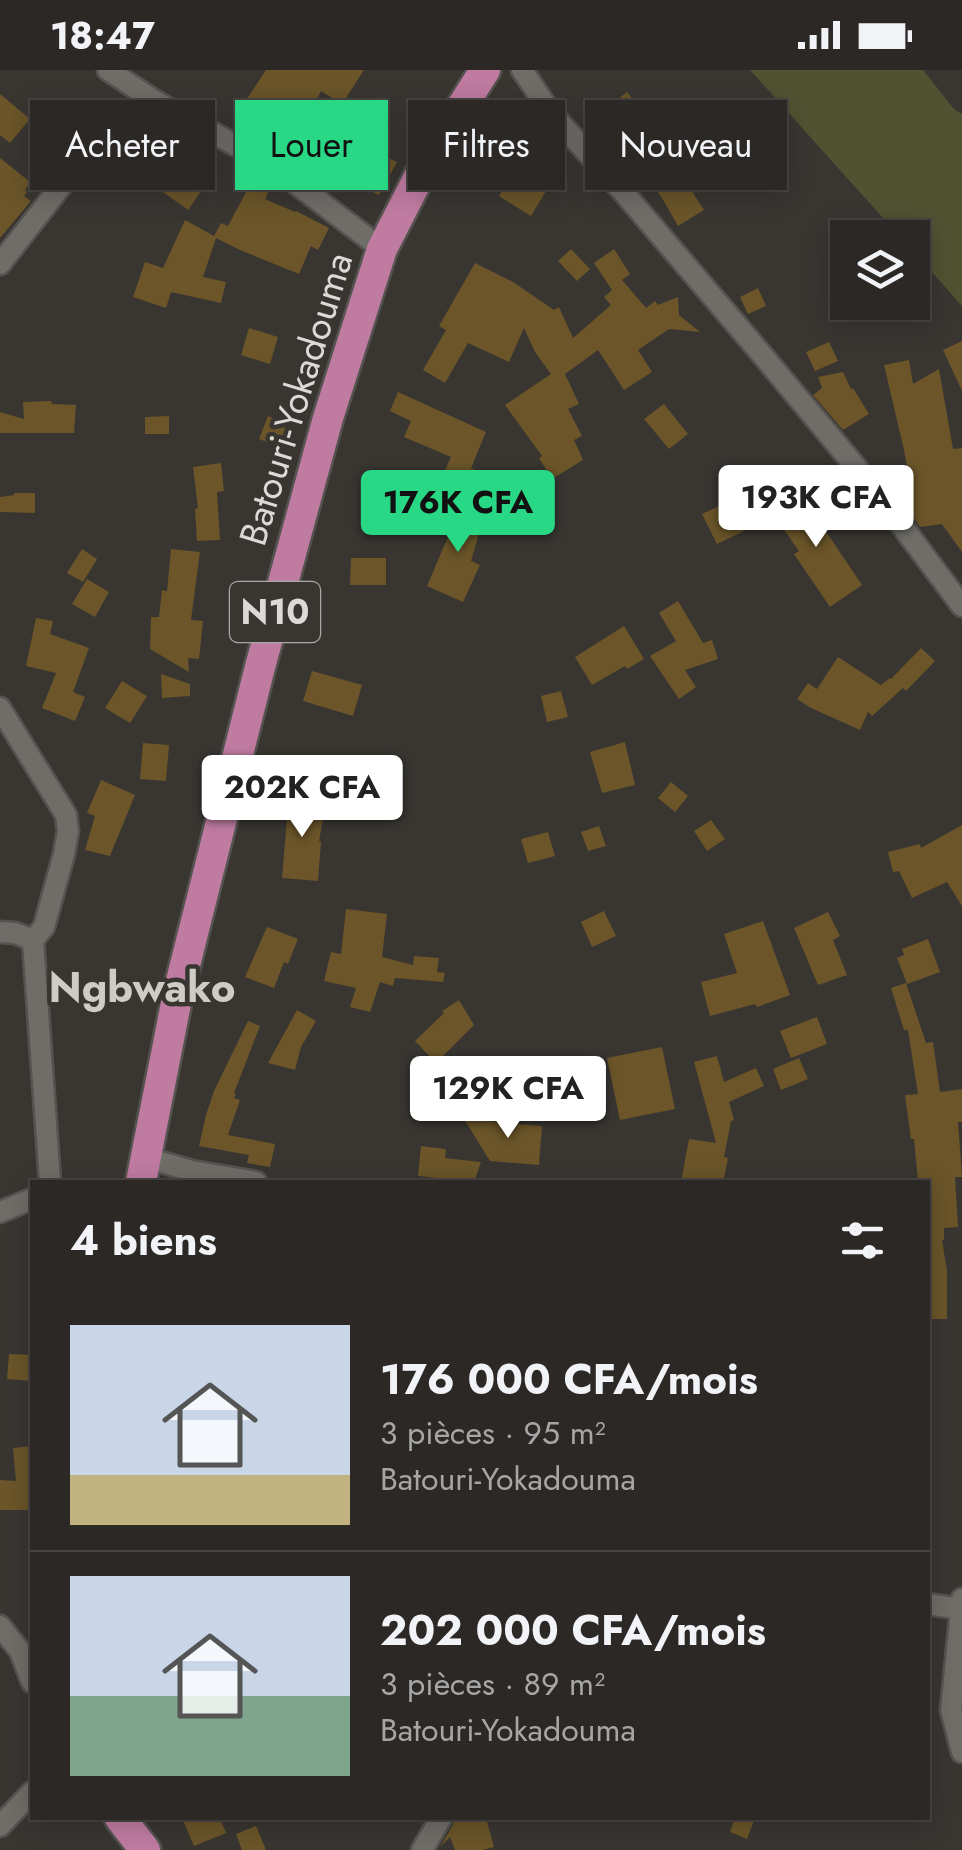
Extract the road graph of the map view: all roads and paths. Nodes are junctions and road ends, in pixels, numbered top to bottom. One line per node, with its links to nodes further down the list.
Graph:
1 (108, 70): 4 (street)
2 (486, 70): 7 (highway, Batouri-Yokadouma / N10)
3 (522, 70): 8 (street)
4 (127, 82): 5 (street); 6 (street)
5 (124, 100)
6 (154, 100)
7 (467, 100)
8 (542, 100)
9 (565, 129): 15 (street)
10 (215, 134): 13 (street)
11 (58, 190): 14 (street)
12 (411, 190): 13 (highway, Batouri-Yokadouma / N10)
13 (382, 248): 19 (highway, Batouri-Yokadouma / N10)
14 (0, 264)
15 (962, 606)
16 (0, 708): 18 (street)
17 (0, 932): 18 (street)
18 (33, 940): 20 (street)
19 (144, 1170): 21 (street)
20 (50, 1180)
21 (244, 1180)
22 (30, 1200): 23 (street)
23 (0, 1212)
24 (962, 1599): 26 (street)
25 (930, 1604): 26 (street)
26 (961, 1609): 29 (street)
27 (0, 1626): 28 (street)
28 (30, 1677)
29 (962, 1752)
30 (30, 1794): 33 (street)
31 (122, 1820): 34 (highway)
32 (440, 1820): 35 (street)
33 (0, 1826)
34 (146, 1850)
35 (422, 1850)

